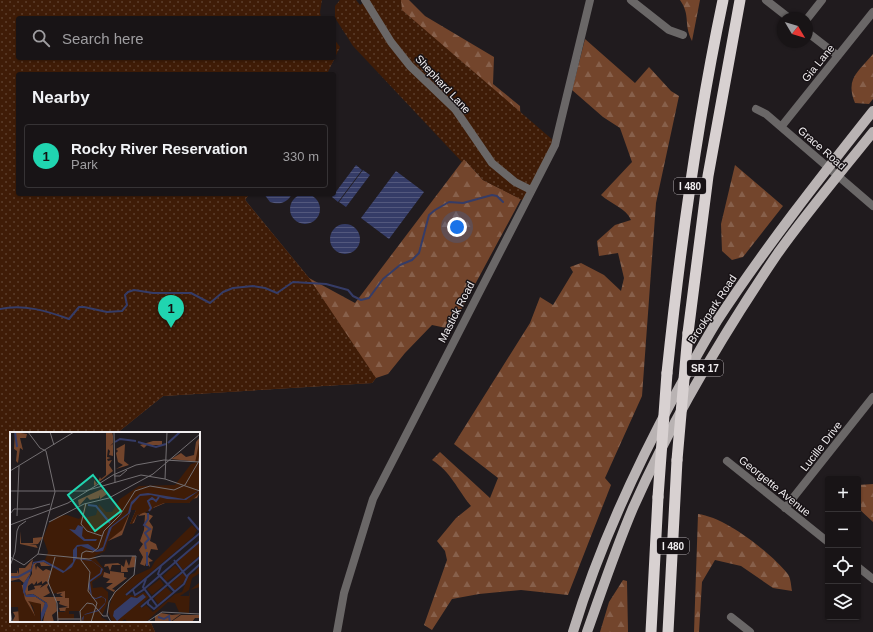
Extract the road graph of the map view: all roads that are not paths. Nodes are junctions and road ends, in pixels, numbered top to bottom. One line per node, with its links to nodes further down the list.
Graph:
1 (365, 0): 20 (street, Shephard Lane)
2 (590, 0): 20 (street, Mastick Road)
3 (631, 0): 11 (street)
4 (723, 0): 32 (highway, I 480, bridge)
5 (740, 0): 33 (highway, I 480, bridge)
6 (766, 0): 8 (street)
7 (822, 0): 9 (street)
8 (781, 12)
9 (813, 12)
10 (873, 12): 13 (street, Gia Lane)
11 (683, 35)
12 (813, 37): 13 (street)
13 (838, 56): 16 (street, Gia Lane)
14 (756, 110): 16 (street, Grace Road)
15 (873, 111): 18 (main road, Brookpark Road / SR 17)
16 (781, 127): 18 (street, Grace Road)
17 (873, 132): 19 (main road, SR 17)
18 (827, 168): 19 (street, Grace Road); 30 (main road, Brookpark Road / SR 17)
19 (838, 176): 21 (street, Grace Road); 31 (main road, SR 17)
20 (532, 190): 29 (street, Mastick Road)
21 (873, 206)
22 (873, 397): 24 (street, Lucille Drive)
23 (727, 461): 24 (street, Georgette Avenue)
24 (786, 508): 25 (street, Georgette Avenue)
25 (825, 540)
26 (861, 569): 27 (street)
27 (873, 579)
28 (731, 617): 34 (street)
29 (337, 632)
30 (572, 632)
31 (587, 632)
32 (651, 632)
33 (668, 632)
34 (750, 632)

